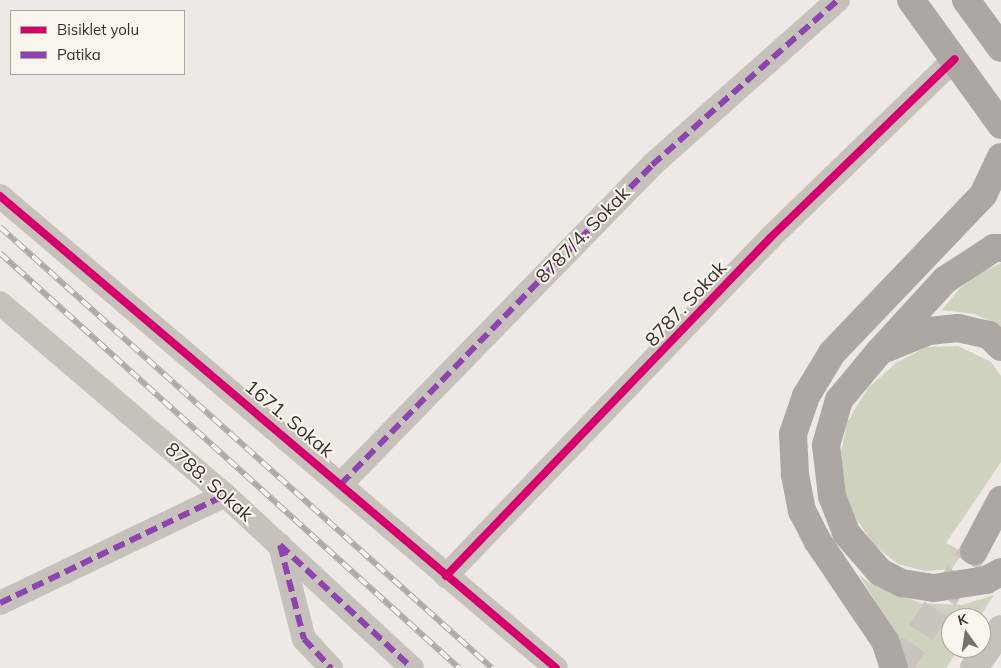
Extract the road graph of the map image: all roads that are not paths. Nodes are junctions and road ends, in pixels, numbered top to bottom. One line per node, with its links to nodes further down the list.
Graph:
1 (838, 0): 13 (street, 8787/4. Sokak)
2 (911, 0): 5 (highway)
3 (966, 0): 4 (highway)
4 (1001, 48)
5 (955, 59): 6 (highway); 19 (street, 8787. Sokak)
6 (1001, 125)
7 (1001, 157): 25 (highway)
8 (0, 196): 13 (street, 1671. Sokak)
9 (1001, 248): 12 (highway)
10 (0, 303): 14 (street, 8788. Sokak)
11 (1001, 347): 12 (highway)
12 (879, 352): 18 (highway)
13 (341, 484): 19 (street, 1671. Sokak)
14 (225, 495): 16 (street, 8788. Sokak); 20 (street)
15 (1001, 500): 17 (highway)
16 (280, 545): 22 (street); 23 (street, 8788. Sokak)
17 (974, 552)
18 (1001, 572)
19 (446, 576): 24 (street, 1671. Sokak)
20 (0, 603)
21 (1001, 629): 26 (street)
22 (332, 668)
23 (412, 668)
24 (556, 668)
25 (894, 668)
26 (974, 668)

